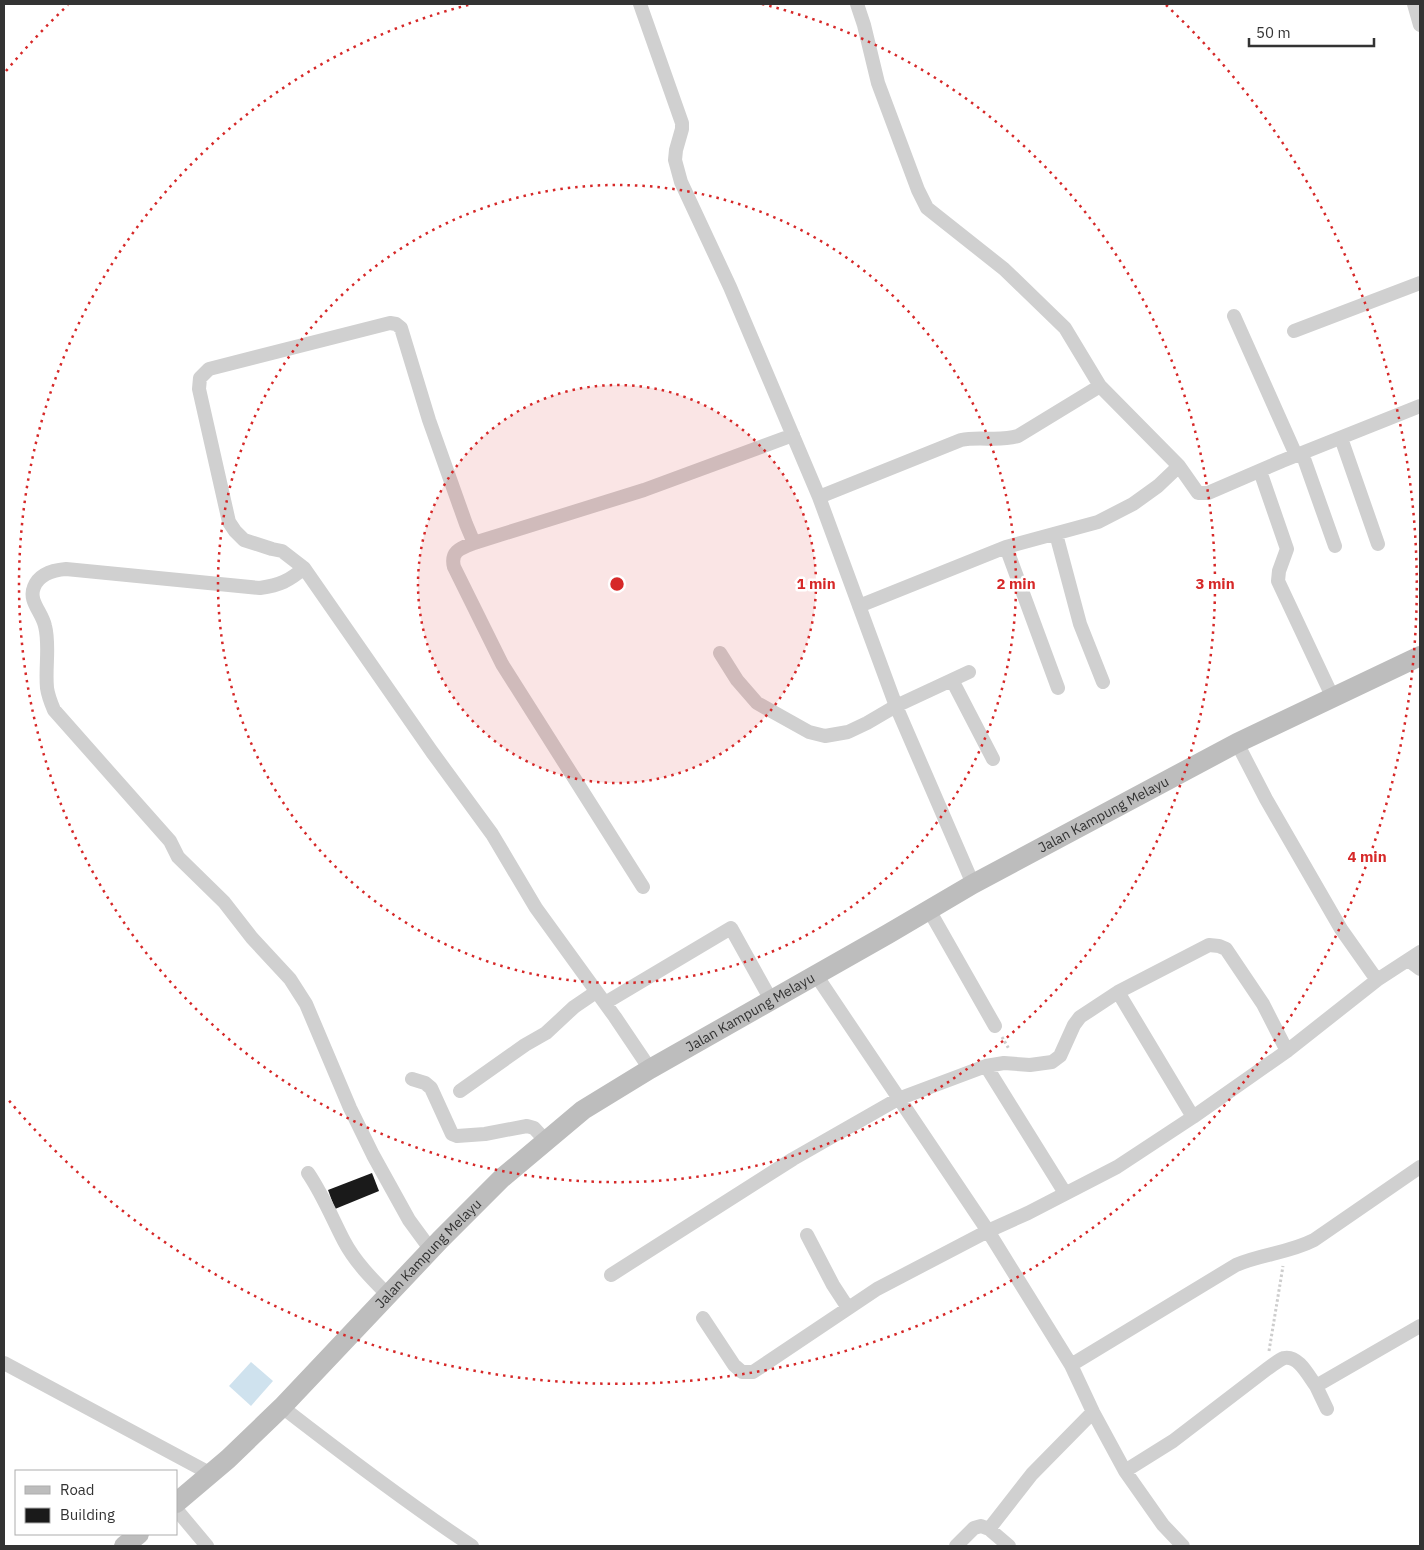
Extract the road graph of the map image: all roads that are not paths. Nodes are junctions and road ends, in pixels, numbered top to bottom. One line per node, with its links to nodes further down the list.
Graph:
1 (640, 4): 10 (street)
2 (857, 4): 8 (street)
3 (1414, 4): 4 (street)
4 (1420, 25)
5 (1420, 283): 7 (street)
6 (1234, 316): 12 (street)
7 (1294, 331)
8 (1100, 386): 13 (street); 15 (street)
9 (1420, 406): 11 (street)
10 (793, 434): 15 (street); 17 (street)
11 (1341, 438): 12 (street); 18 (street)
12 (1299, 454): 14 (street); 19 (street)
13 (1179, 466): 14 (street); 16 (street)
14 (1260, 471): 29 (street)
15 (820, 496): 22 (street)
16 (1056, 534): 20 (street); 27 (street)
17 (474, 543): 21 (street); 34 (street)
18 (1378, 544)
19 (1335, 546)
20 (1006, 547): 22 (street); 28 (street)
21 (304, 568): 42 (street); 58 (street)
22 (859, 606): 30 (street)
23 (720, 653): 30 (street)
24 (1420, 656): 29 (main road, Jalan Kampung Melayu)
25 (969, 672): 26 (street)
26 (952, 680): 30 (street); 32 (street)
27 (1103, 682)
28 (1058, 688)
29 (1333, 698): 31 (main road, Jalan Kampung Melayu)
30 (896, 706): 33 (street)
31 (1236, 743): 33 (main road, Jalan Kampung Melayu); 40 (street)
32 (993, 759)
33 (973, 884): 35 (main road, Jalan Kampung Melayu)
34 (643, 887)
35 (929, 910): 39 (main road, Jalan Kampung Melayu); 44 (street)
36 (1420, 952): 37 (street)
37 (1408, 960): 38 (street); 40 (street)
38 (1420, 969)
39 (816, 975): 43 (main road, Jalan Kampung Melayu); 50 (street)
40 (1377, 980): 45 (street)
41 (1118, 992): 45 (street); 46 (street); 51 (street)
42 (600, 997): 43 (street); 47 (street); 49 (street)
43 (771, 1000): 47 (main road, Jalan Kampung Melayu)
44 (995, 1026)
45 (1287, 1052): 51 (street)
46 (986, 1066): 50 (street); 55 (street)
47 (650, 1069): 52 (main road, Jalan Kampung Melayu)
48 (412, 1079): 52 (street)
49 (460, 1091)
50 (898, 1099): 56 (street); 59 (street)
51 (1193, 1117): 55 (street)
52 (546, 1141): 58 (main road, Jalan Kampung Melayu)
53 (1420, 1167): 65 (street)
54 (308, 1172): 60 (street)
55 (1065, 1193): 56 (street)
56 (988, 1231): 61 (street); 65 (street)
57 (807, 1235): 61 (street)
58 (431, 1250): 60 (main road, Jalan Kampung Melayu)
59 (611, 1275)
60 (388, 1295): 67 (main road, Jalan Kampung Melayu)
61 (848, 1308): 62 (street)
62 (703, 1318)
63 (1420, 1326): 66 (street)
64 (4, 1363): 71 (street)
65 (1071, 1365): 69 (street)
66 (1316, 1386): 68 (street); 70 (street)
67 (282, 1407): 71 (main road, Jalan Kampung Melayu); 78 (street)
68 (1327, 1409)
69 (1093, 1412): 70 (street); 74 (street)
70 (1125, 1471): 81 (street)
71 (211, 1474): 72 (main road, Jalan Kampung Melayu)
72 (178, 1501)
73 (178, 1511): 77 (street)
74 (990, 1529): 79 (street); 80 (street)
75 (138, 1535): 76 (main road)
76 (124, 1546)
77 (207, 1546)
78 (472, 1546)
79 (956, 1546)
80 (1009, 1546)
81 (1183, 1546)

